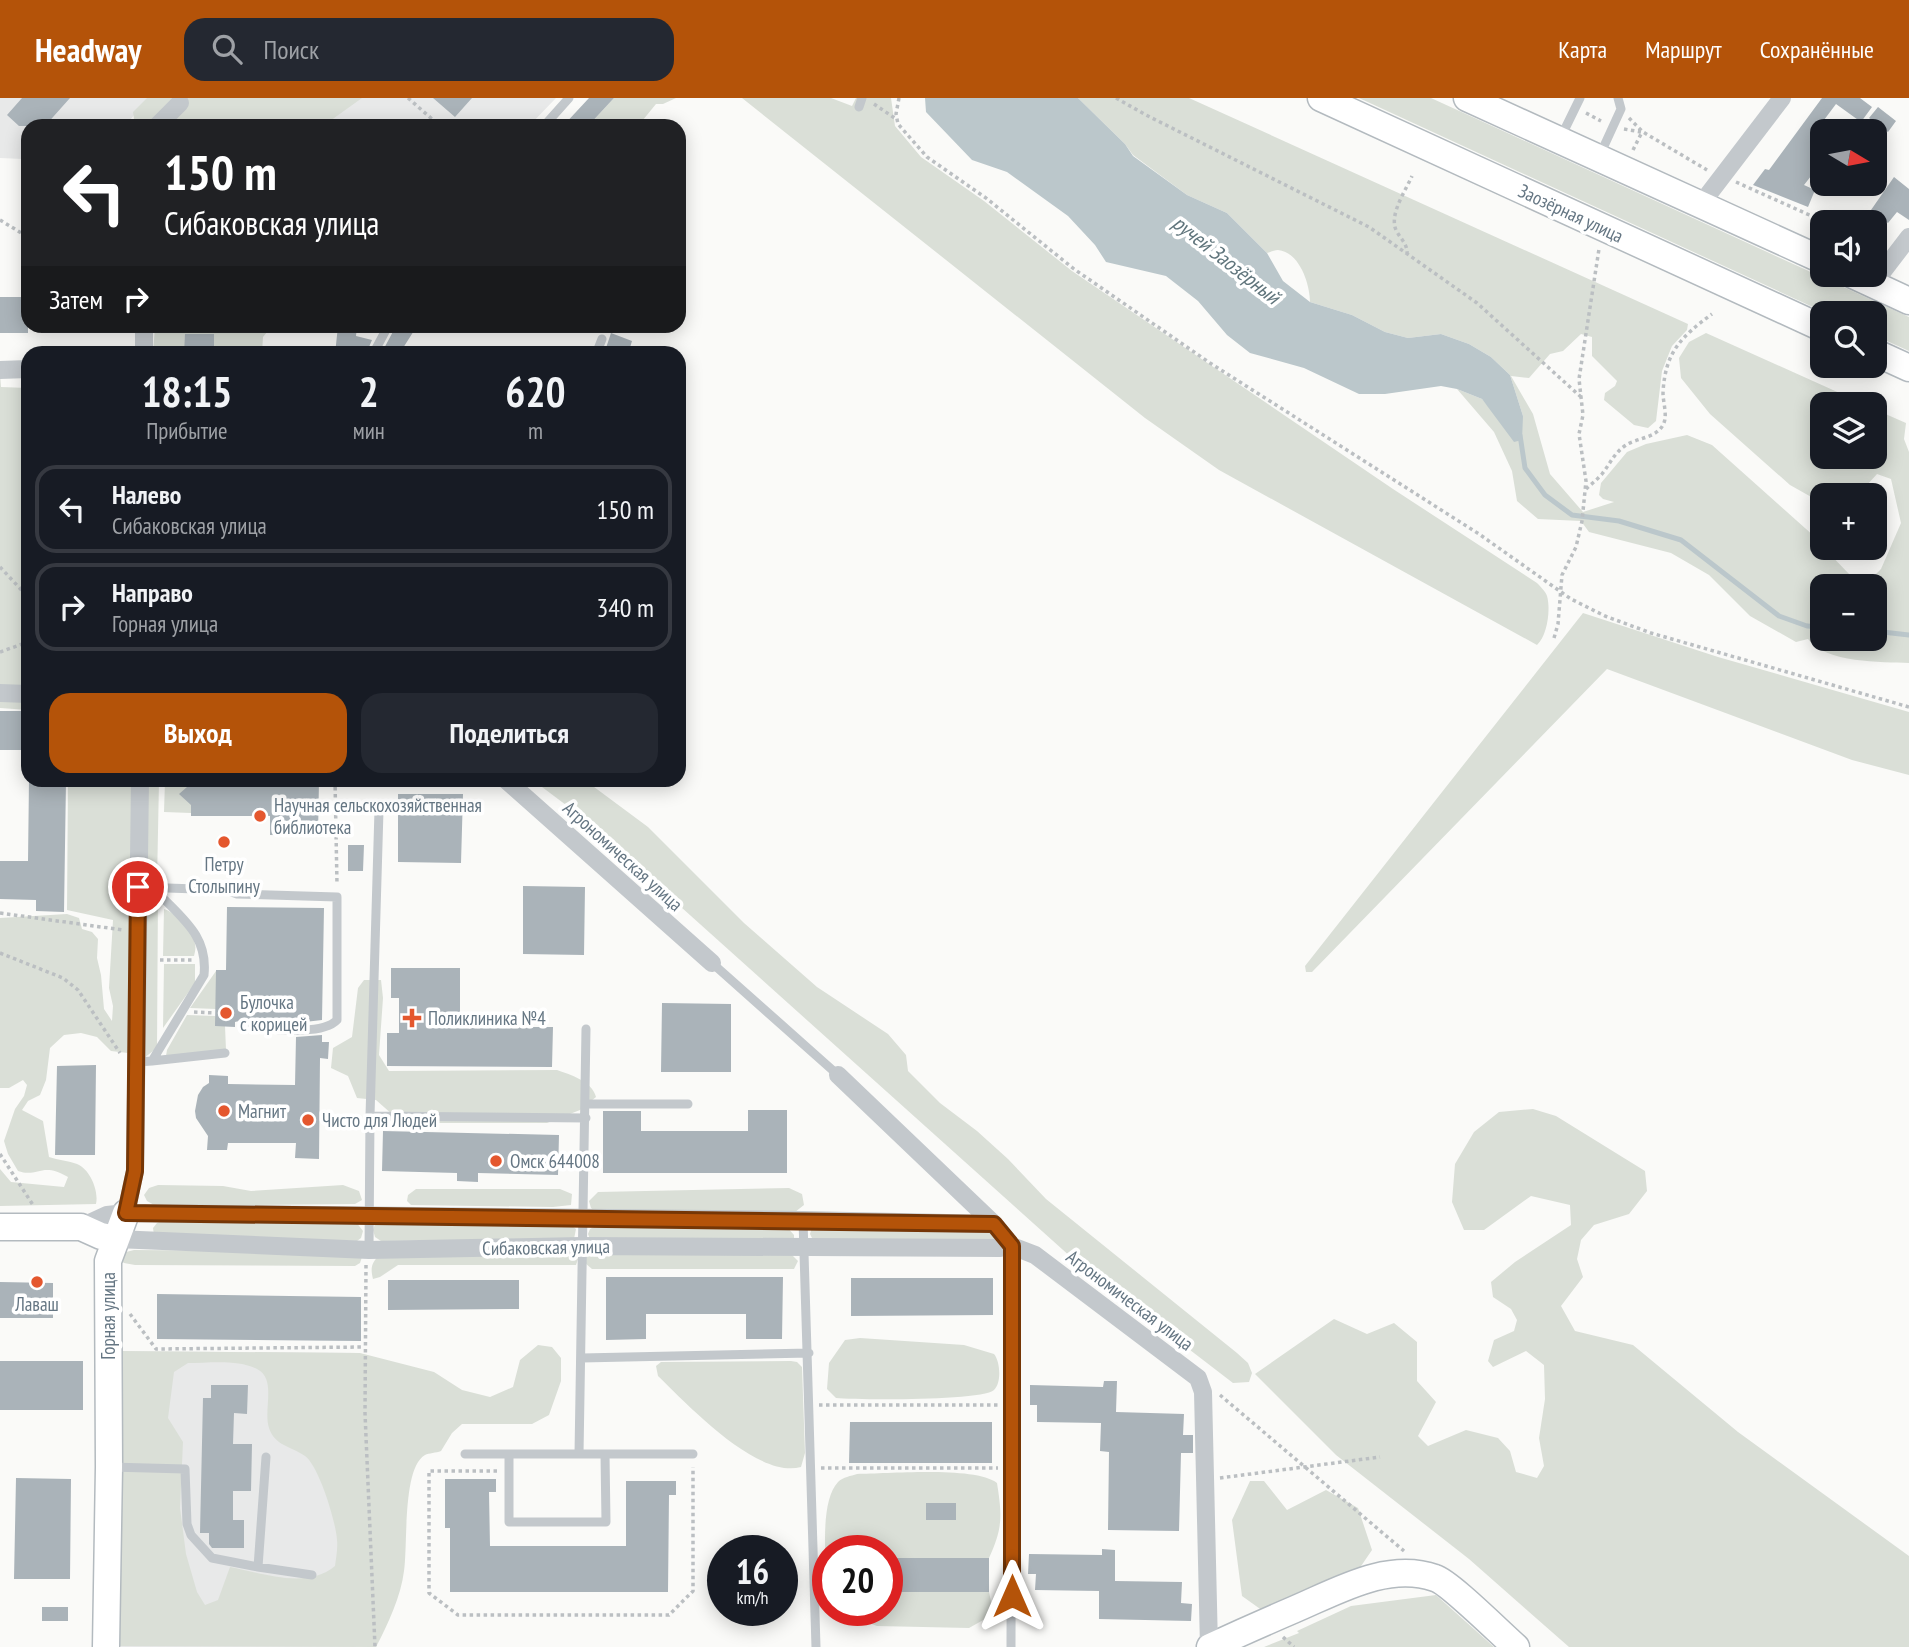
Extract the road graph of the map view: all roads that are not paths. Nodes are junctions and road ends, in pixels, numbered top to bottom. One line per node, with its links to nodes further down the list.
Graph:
1 (569, 98): 9 (lane)
2 (1321, 98): 18 (main road, Заозёрная улица)
3 (1466, 98): 10 (main road)
4 (1580, 98): 10 (lane)
5 (1618, 98): 11 (lane)
6 (1782, 98): 12 (street)
7 (180, 103): 8 (street)
8 (165, 119)
9 (550, 119)
10 (1560, 140): 11 (main road)
11 (1599, 159): 12 (main road)
12 (1701, 204): 14 (main road)
13 (1909, 237): 15 (street)
14 (1810, 254)
15 (1887, 257)
16 (1880, 287): 17 (main road)
17 (1909, 301)
18 (1810, 322)
19 (602, 339): 20 (lane)
20 (599, 346)
21 (1887, 358): 22 (main road)
22 (1909, 368)
23 (21, 369): 24 (street)
24 (0, 370)
25 (0, 694): 26 (street)
26 (21, 694)
27 (139, 787): 30 (street, Горная улица)
28 (514, 787): 32 (street, Агрономическая улица)
29 (379, 810): 40 (lane)
30 (138, 887): 33 (lane); 36 (street, Горная улица)
31 (160, 895): 36 (lane)
32 (712, 963): 37 (lane)
33 (243, 1027)
34 (586, 1029): 38 (lane)
35 (225, 1054): 36 (lane)
36 (144, 1061): 42 (street, Горная улица)
37 (838, 1075): 46 (street, Агрономическая улица)
38 (586, 1104): 39 (lane); 41 (lane)
39 (688, 1104)
40 (370, 1116): 41 (lane); 43 (lane)
41 (586, 1118): 44 (lane)
42 (126, 1213): 43 (street, Сибаковская улица); 48 (street, Сибаковская улица); 49 (main road, Горная улица)
43 (369, 1216): 44 (street, Сибаковская улица); 53 (lane)
44 (582, 1218): 45 (street, Сибаковская улица); 51 (lane)
45 (803, 1220): 46 (street, Сибаковская улица); 52 (lane)
46 (994, 1224): 50 (street, Агрономическая улица)
47 (0, 1227): 48 (main road, Сибаковская улица)
48 (81, 1227): 49 (main road, Сибаковская улица)
49 (116, 1239): 53 (street, Сибаковская улица); 62 (main road, Горная улица)
50 (1012, 1246): 52 (street, Сибаковская улица); 67 (lane); 68 (street, Агрономическая улица)
51 (582, 1247): 52 (street, Сибаковская улица); 53 (street, Сибаковская улица); 55 (lane)
52 (804, 1248): 54 (lane)
53 (369, 1250)
54 (808, 1353): 55 (lane); 66 (lane)
55 (582, 1358): 58 (lane)
56 (466, 1454): 57 (lane)
57 (509, 1454): 58 (lane); 59 (lane)
58 (579, 1454): 59 (lane)
59 (606, 1454): 60 (lane)
60 (693, 1454)
61 (266, 1457): 63 (lane)
62 (109, 1467): 63 (lane); 65 (main road, Горная улица)
63 (258, 1567): 64 (lane)
64 (312, 1575)
65 (106, 1647)
66 (816, 1647)
67 (1012, 1647)
68 (1210, 1647): 69 (main road)
69 (1516, 1647)

